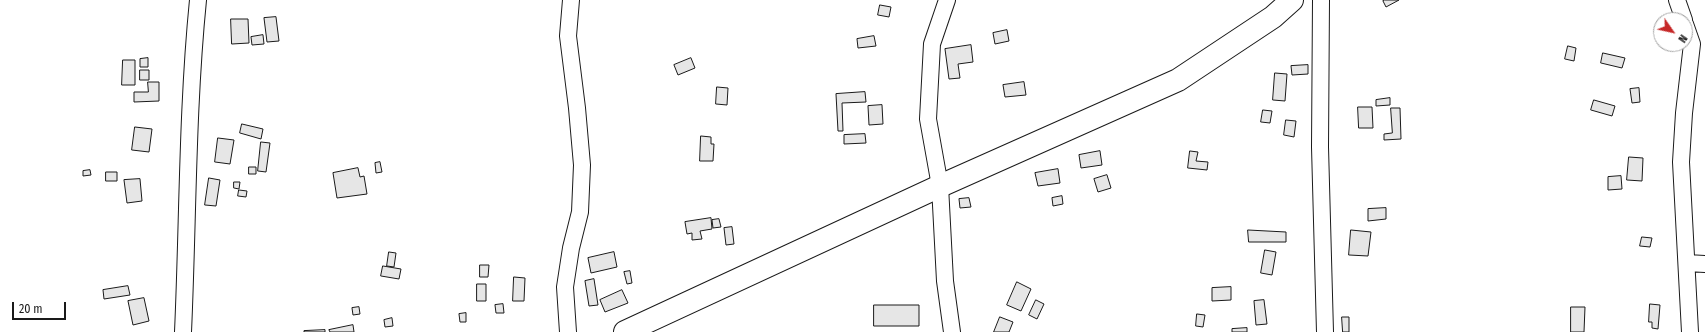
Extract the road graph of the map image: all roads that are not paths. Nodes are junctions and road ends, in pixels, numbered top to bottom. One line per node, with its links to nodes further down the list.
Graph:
1 (198, 0): 12 (street)
2 (571, 0): 13 (street)
3 (947, 0): 9 (street)
4 (1292, 0): 9 (street)
5 (1321, 0): 16 (street)
6 (1677, 0): 7 (street)
7 (1681, 12)
8 (1691, 52): 10 (street)
9 (940, 186): 14 (street); 15 (street)
10 (1687, 263): 11 (street); 17 (street)
11 (1705, 264)
12 (183, 332)
13 (568, 332)
14 (625, 332)
15 (952, 332)
16 (1325, 332)
17 (1690, 332)

